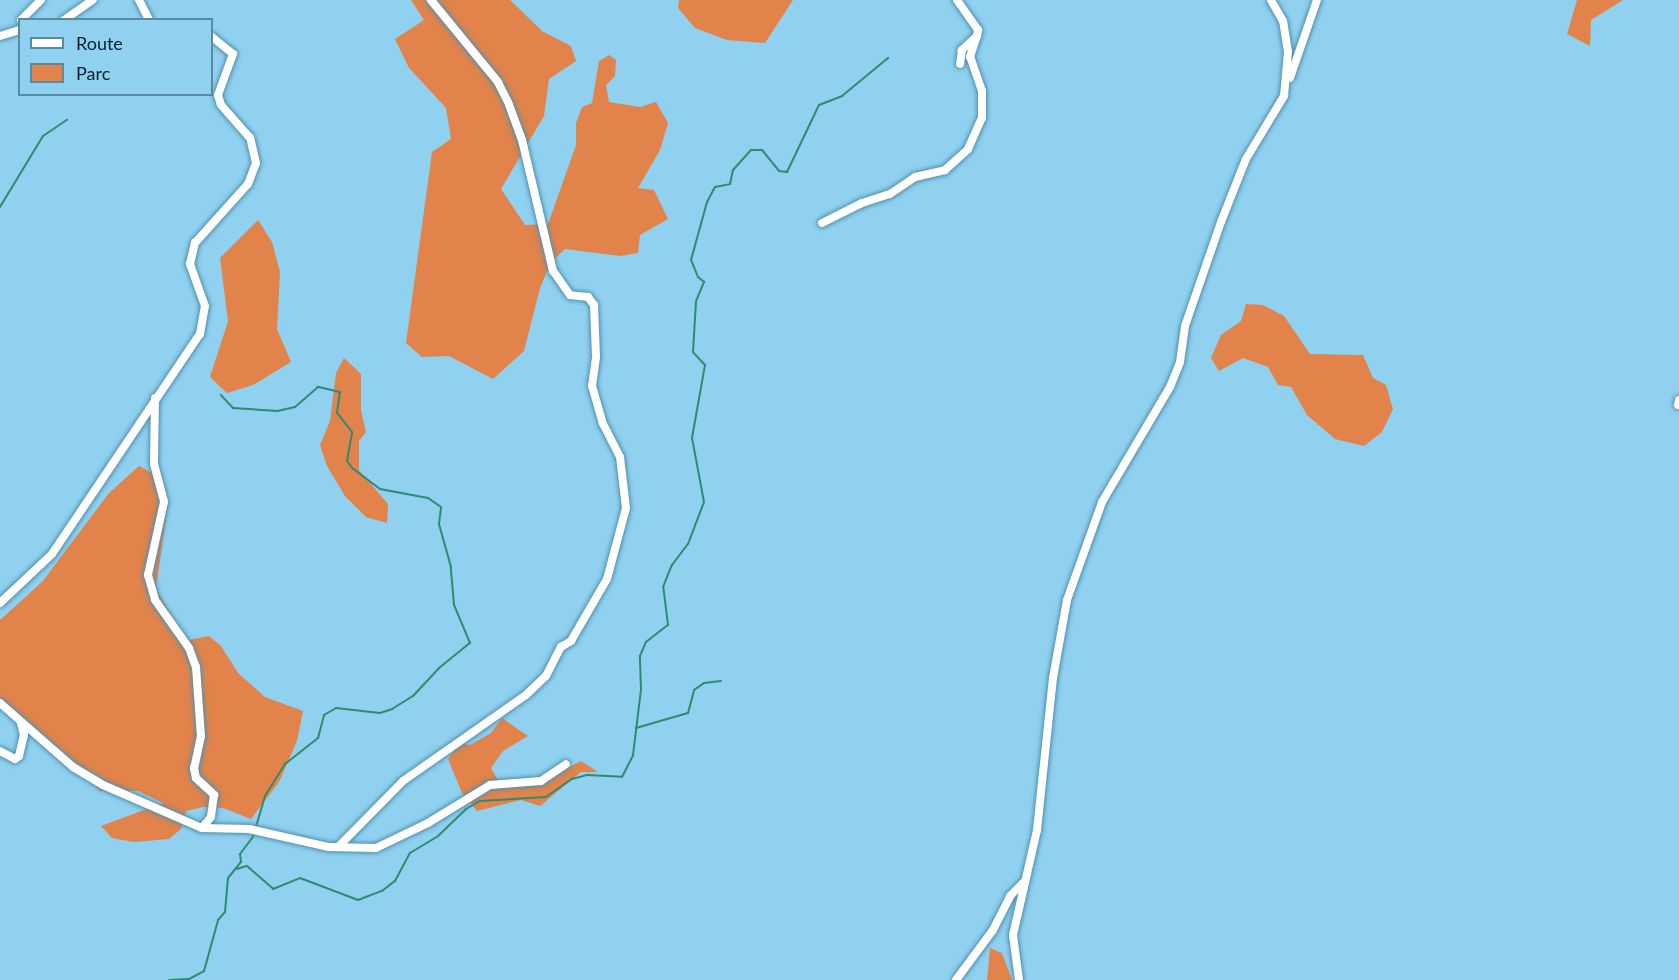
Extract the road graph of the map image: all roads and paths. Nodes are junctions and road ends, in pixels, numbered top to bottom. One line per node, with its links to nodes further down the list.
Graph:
1 (41, 0): 8 (street)
2 (93, 0): 9 (street)
3 (139, 0): 10 (street)
4 (431, 0): 25 (street)
5 (957, 0): 13 (street)
6 (1271, 0): 16 (street)
7 (1317, 0): 16 (street)
8 (22, 18)
9 (67, 18)
10 (147, 18)
11 (15, 31): 12 (street)
12 (0, 36)
13 (977, 36): 15 (street); 17 (street)
14 (213, 38): 18 (street)
15 (960, 64)
16 (1284, 96): 26 (street)
17 (822, 223)
18 (156, 395): 19 (street); 24 (street)
19 (0, 603)
20 (0, 703): 21 (street)
21 (21, 723): 22 (street); 24 (street)
22 (0, 751)
23 (566, 764): 25 (street)
24 (202, 828): 25 (street)
25 (339, 846)
26 (1026, 880): 27 (street); 28 (street)
27 (956, 980)
28 (1019, 980)

